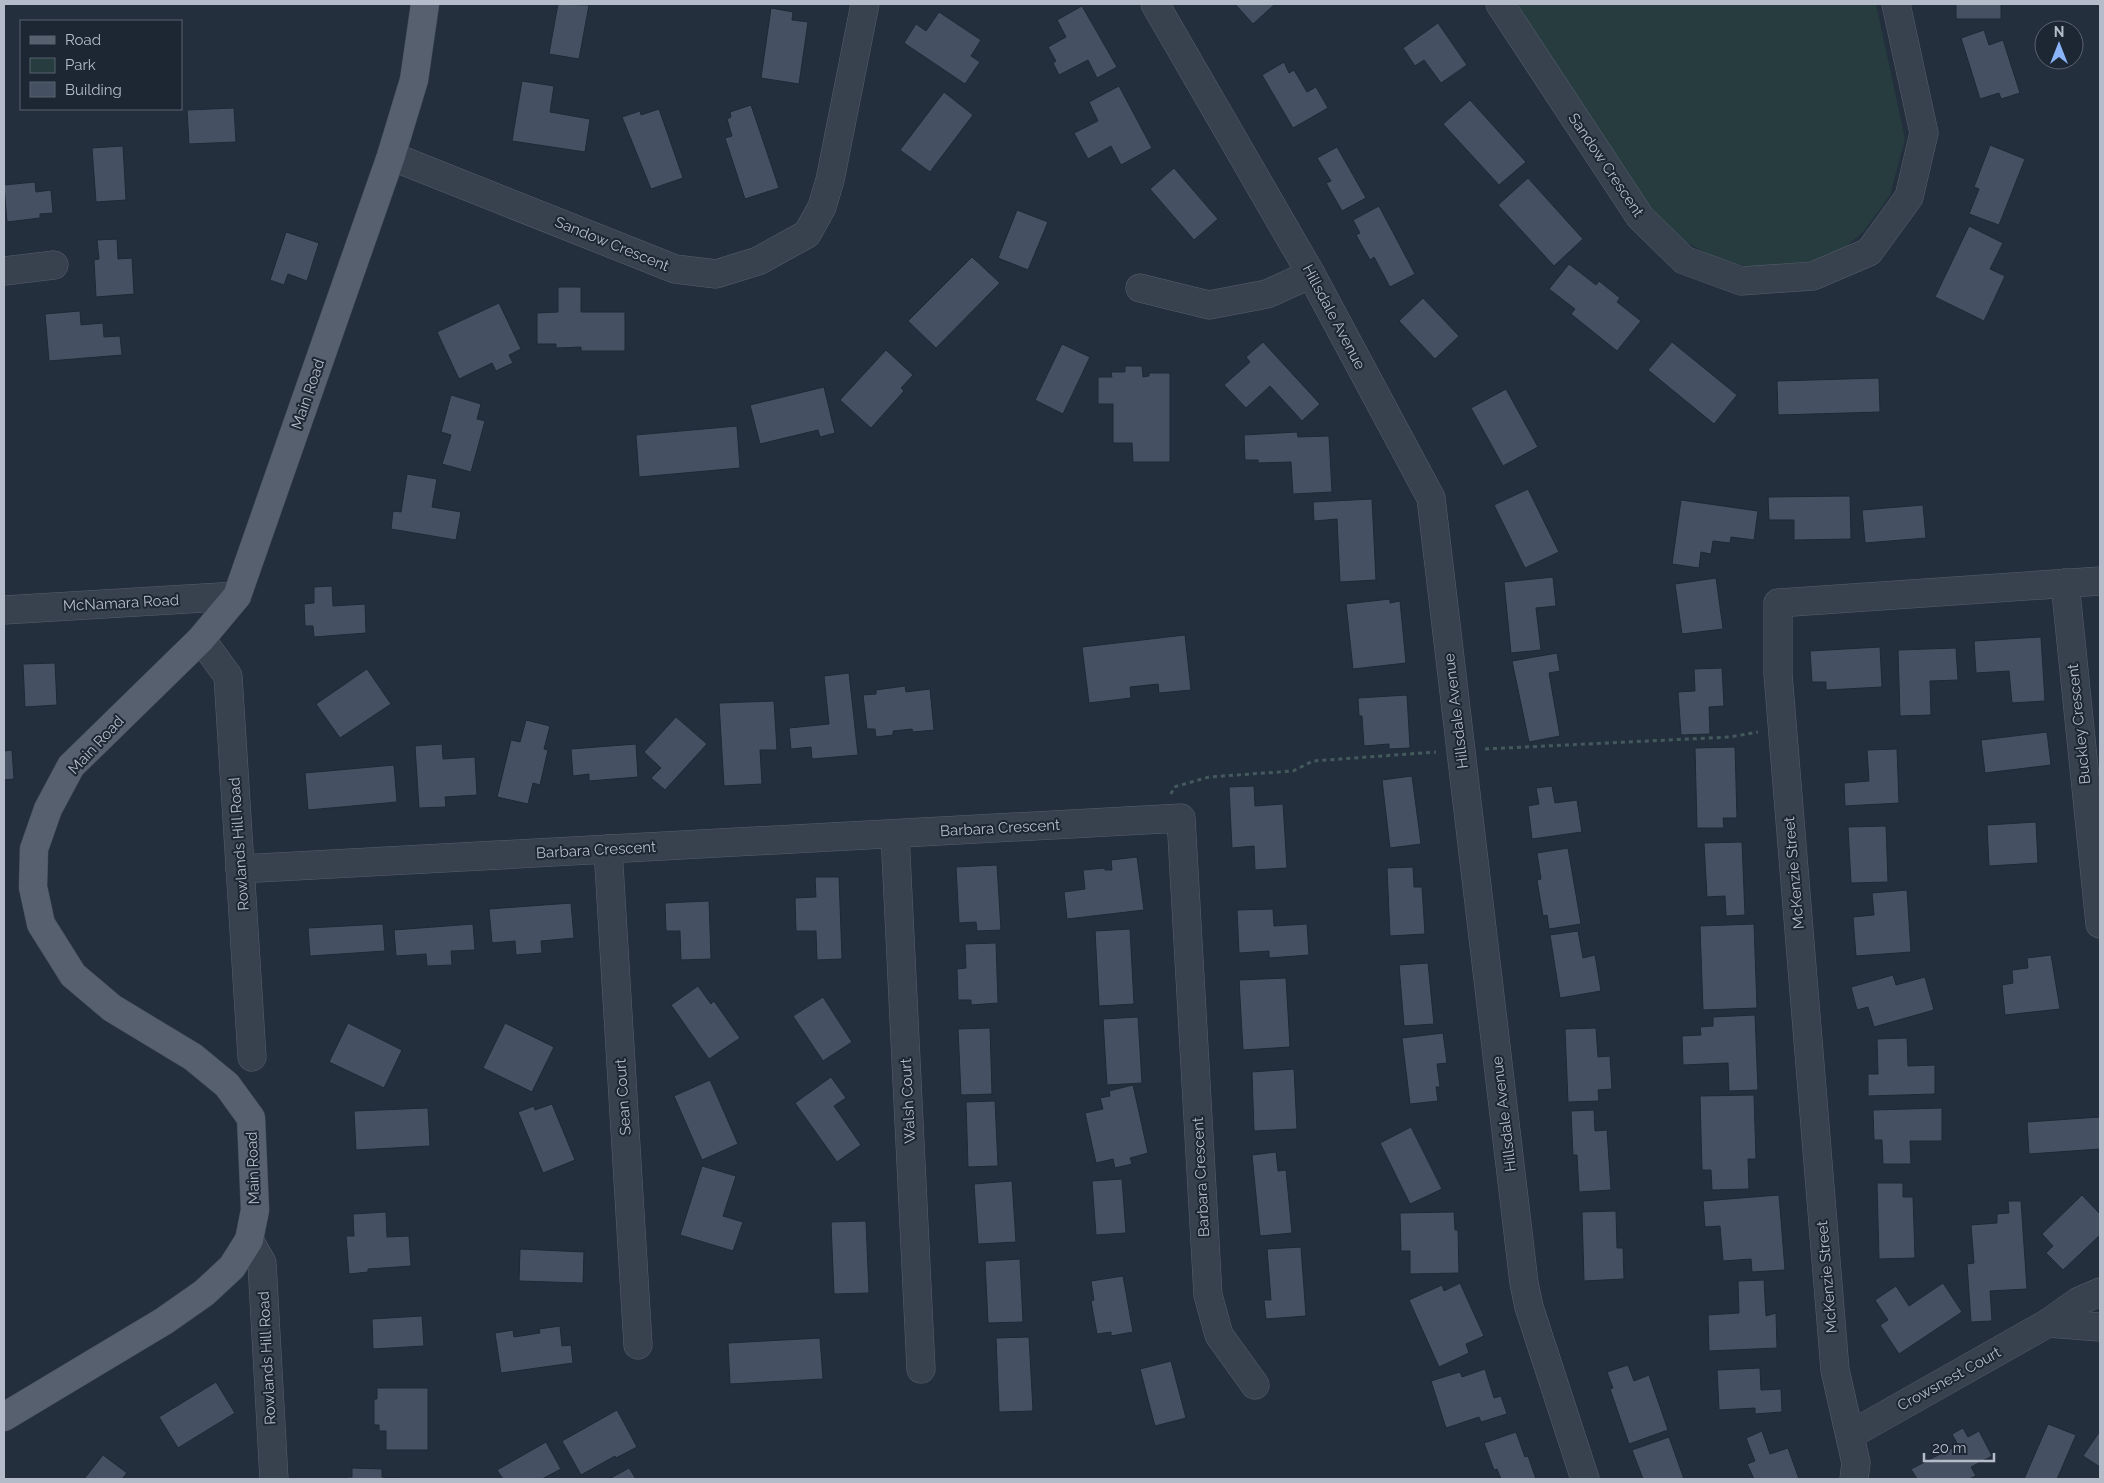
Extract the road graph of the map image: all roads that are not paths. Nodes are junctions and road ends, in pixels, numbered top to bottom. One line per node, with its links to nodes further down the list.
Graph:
1 (425, 4): 6 (main road, Main Road)
2 (865, 4): 6 (street, Sandow Crescent)
3 (1155, 4): 9 (street, Hillsdale Avenue)
4 (1500, 4): 5 (street, Sandow Crescent)
5 (1896, 4)
6 (391, 156): 13 (main road, Main Road)
7 (54, 265): 8 (street)
8 (4, 271)
9 (1311, 274): 10 (street); 32 (street, Hillsdale Avenue)
10 (1140, 288)
11 (2100, 581): 12 (street, McKenzie Street)
12 (2065, 583): 19 (street, Buckley Crescent); 29 (street, McKenzie Street)
13 (238, 596): 14 (street, McNamara Road); 15 (main road, Main Road)
14 (4, 610)
15 (201, 639): 18 (street, Rowlands Hill Road); 21 (main road, Main Road)
16 (895, 834): 17 (street, Barbara Crescent); 26 (street, Walsh Court); 27 (street, Barbara Crescent)
17 (608, 849): 18 (street, Barbara Crescent); 25 (street, Sean Court)
18 (240, 869): 20 (street, Rowlands Hill Road)
19 (2100, 924)
20 (252, 1057)
21 (249, 1240): 28 (main road, Main Road); 31 (street, Rowlands Hill Road)
22 (2100, 1292): 23 (street, Crowsnest Court)
23 (2048, 1323): 24 (street); 29 (street, Crowsnest Court)
24 (2100, 1327)
25 (638, 1345)
26 (921, 1369)
27 (1255, 1385)
28 (4, 1417)
29 (1850, 1435): 30 (street, McKenzie Street)
30 (1861, 1474)
31 (274, 1479)
32 (1585, 1479)

